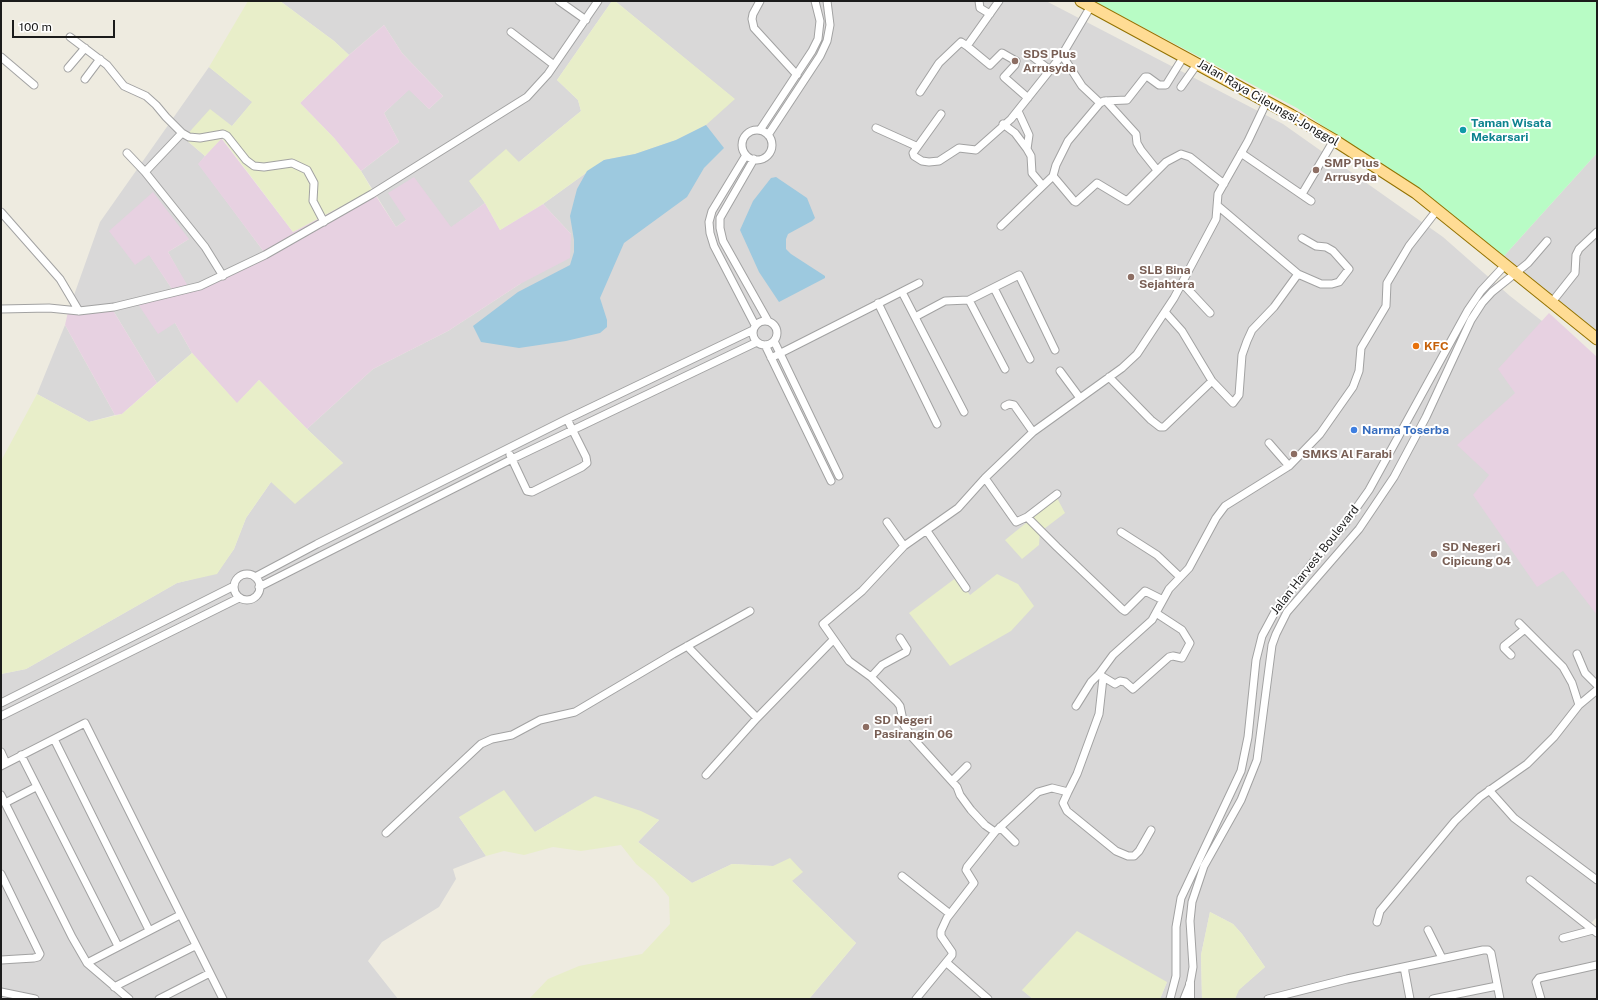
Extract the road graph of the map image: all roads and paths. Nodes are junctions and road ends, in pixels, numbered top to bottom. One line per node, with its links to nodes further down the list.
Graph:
1 (560, 1): 11 (street)
2 (598, 1): 11 (street)
3 (760, 1): 25 (street)
4 (815, 1): 25 (street)
5 (827, 1): 39 (street)
6 (979, 1): 10 (street)
7 (999, 1): 10 (street)
8 (1081, 1): 9 (main road, Jalan Raya Cileungsi-Jonggol)
9 (1091, 6): 17 (street); 18 (main road, Jalan Raya Cileungsi-Jonggol)
10 (990, 14): 14 (street)
11 (586, 20): 22 (street)
12 (511, 32): 22 (street)
13 (70, 37): 15 (street)
14 (967, 46): 29 (street); 30 (street)
15 (85, 48): 20 (street); 23 (street)
16 (1029, 54): 24 (street)
17 (1062, 55): 24 (street); 32 (street)
18 (1184, 56): 21 (main road, Jalan Raya Cileungsi-Jonggol); 32 (street)
19 (1, 58): 27 (street)
20 (100, 59): 26 (street); 38 (street)
21 (1198, 63): 28 (street); 31 (main road, Jalan Raya Cileungsi-Jonggol)
22 (554, 65): 57 (street)
23 (68, 68)
24 (1050, 70): 30 (street)
25 (797, 75): 37 (street)
26 (85, 79)
27 (34, 85)
28 (1181, 87)
29 (920, 92)
30 (1028, 98): 33 (street)
31 (1266, 101): 40 (main road, Jalan Raya Cileungsi-Jonggol); 43 (street)
32 (1103, 102): 47 (street); 49 (street)
33 (1018, 111): 35 (street); 42 (street)
34 (940, 114): 41 (street)
35 (1003, 124): 41 (street); 42 (street)
36 (876, 128): 41 (street)
37 (760, 130): 39 (street); 45 (street)
38 (182, 133): 48 (street); 57 (street)
39 (768, 135): 46 (street)
40 (1334, 140): 52 (street); 55 (main road, Jalan Raya Cileungsi-Jonggol)
41 (916, 146)
42 (1027, 149): 51 (street)
43 (1241, 152): 50 (street); 52 (street)
44 (127, 153): 48 (street)
45 (746, 155): 46 (street); 79 (street)
46 (754, 159): 78 (street)
47 (1157, 170): 49 (street); 50 (street)
48 (145, 172): 65 (street)
49 (1053, 176): 51 (street)
50 (1224, 184): 54 (street)
51 (1042, 185): 58 (street)
52 (1302, 194): 53 (street)
53 (1311, 201)
54 (1218, 206): 64 (street); 67 (street)
55 (1437, 210): 62 (main road, Jalan Raya Cileungsi-Jonggol); 104 (street)
56 (1, 212): 74 (street)
57 (324, 222): 65 (street)
58 (1001, 226)
59 (1597, 232): 71 (street)
60 (1302, 238): 64 (street)
61 (1548, 241): 63 (street, Jalan Harvest Boulevard)
62 (1506, 264): 63 (main road, Jalan Raya Cileungsi-Jonggol); 93 (street, Jalan Harvest Boulevard)
63 (1516, 273): 71 (main road, Jalan Raya Cileungsi-Jonggol); 95 (street, Jalan Harvest Boulevard)
64 (1298, 274): 91 (street)
65 (223, 276): 74 (street)
66 (919, 283): 69 (street)
67 (1182, 283): 75 (street); 76 (street)
68 (994, 288): 70 (street); 84 (street); 87 (street)
69 (902, 292): 72 (street); 77 (street)
70 (969, 300): 77 (street); 88 (street)
71 (1552, 302): 80 (main road, Jalan Raya Cileungsi-Jonggol)
72 (878, 304): 85 (street); 98 (street)
73 (1, 309): 74 (street)
74 (79, 311)
75 (1165, 312): 90 (street); 91 (street)
76 (1210, 313)
77 (915, 318): 96 (street)
78 (768, 321): 79 (street); 81 (street)
79 (754, 328): 82 (street); 97 (street)
80 (1597, 339)
81 (774, 341): 83 (street); 85 (street)
82 (757, 342): 83 (street); 99 (street)
83 (765, 344): 86 (street)
84 (1055, 350)
85 (780, 353): 86 (street); 105 (street)
86 (771, 358): 107 (street)
87 (1030, 359)
88 (1005, 369)
89 (1060, 371): 92 (street)
90 (1109, 377): 91 (street); 92 (street)
91 (1212, 381)
92 (1080, 398): 100 (street)
93 (1416, 404): 95 (street); 185 (street, Jalan Harvest Boulevard)
94 (1005, 406): 100 (street)
95 (1429, 410): 175 (street, Jalan Harvest Boulevard)
96 (964, 412)
97 (567, 419): 99 (street); 102 (street)
98 (937, 424)
99 (573, 430): 103 (street); 103 (street)
100 (1033, 432): 106 (street)
101 (1269, 443): 104 (street)
102 (507, 449): 103 (street); 114 (street)
103 (512, 459): 117 (street)
104 (1289, 466): 115 (street)
105 (839, 476)
106 (985, 478): 109 (street); 111 (street)
107 (831, 481)
108 (1057, 494): 109 (street)
109 (1027, 517): 120 (street)
110 (886, 522): 113 (street)
111 (927, 531): 113 (street); 118 (street)
112 (1121, 532): 115 (street)
113 (904, 546): 126 (street)
114 (255, 577): 116 (street); 117 (street)
115 (1180, 577): 120 (street)
116 (234, 586): 119 (street); 134 (street)
117 (260, 587): 119 (street)
118 (966, 588)
119 (240, 598): 137 (street)
120 (1163, 600): 122 (street)
121 (750, 611): 127 (street)
122 (1156, 613): 130 (street); 130 (street)
123 (1519, 623): 124 (street)
124 (1525, 629): 129 (street); 135 (street)
125 (900, 638): 131 (street)
126 (833, 640): 131 (street); 138 (street)
127 (687, 646): 138 (street); 153 (street)
128 (1577, 654): 132 (street)
129 (1511, 655)
130 (1101, 676): 136 (street); 148 (street)
131 (870, 677): 145 (street)
132 (1597, 685)
133 (1597, 690): 135 (street)
134 (1, 703)
135 (1579, 705): 147 (street)
136 (1076, 706)
137 (1, 716)
138 (757, 718): 144 (street)
139 (54, 739): 141 (street); 160 (street); 162 (street)
140 (1, 752): 142 (street)
141 (21, 755): 142 (street); 146 (street)
142 (4, 764)
143 (967, 766): 145 (street)
144 (706, 775)
145 (952, 781): 151 (street)
146 (36, 787): 150 (street); 166 (street)
147 (1489, 790): 158 (street); 161 (street)
148 (1068, 792): 151 (street); 152 (street)
149 (1, 795): 150 (street)
150 (5, 803): 170 (street)
151 (998, 829): 154 (street); 159 (street)
152 (1151, 830)
153 (386, 833)
154 (1015, 842)
155 (1, 874): 169 (street)
156 (902, 876): 159 (street)
157 (1530, 880): 164 (street)
158 (1597, 880)
159 (950, 914): 171 (street)
160 (180, 915): 162 (street); 167 (street)
161 (1377, 922)
162 (149, 930): 166 (street)
163 (1428, 930): 168 (street)
164 (1595, 931): 165 (street)
165 (1563, 938)
166 (118, 946): 170 (street)
167 (195, 946): 174 (street); 177 (street)
168 (1442, 958): 173 (street); 176 (street)
169 (1, 960)
170 (87, 963): 177 (street)
171 (946, 963): 183 (street); 184 (street)
172 (1597, 965): 192 (street)
173 (1404, 967): 188 (street); 189 (street)
174 (210, 973): 181 (street); 182 (street)
175 (1190, 984): 186 (street, Jalan Harvest Boulevard); 187 (street)
176 (1497, 986): 190 (street); 191 (street)
177 (114, 987): 180 (street)
178 (1, 992): 179 (street)
179 (35, 999)
180 (129, 999)
181 (159, 999)
182 (223, 999)
183 (916, 999)
184 (988, 999)
185 (1170, 999)
186 (1184, 999)
187 (1190, 999)
188 (1268, 999)
189 (1410, 999)
190 (1433, 999)
191 (1500, 999)
192 (1540, 999)

